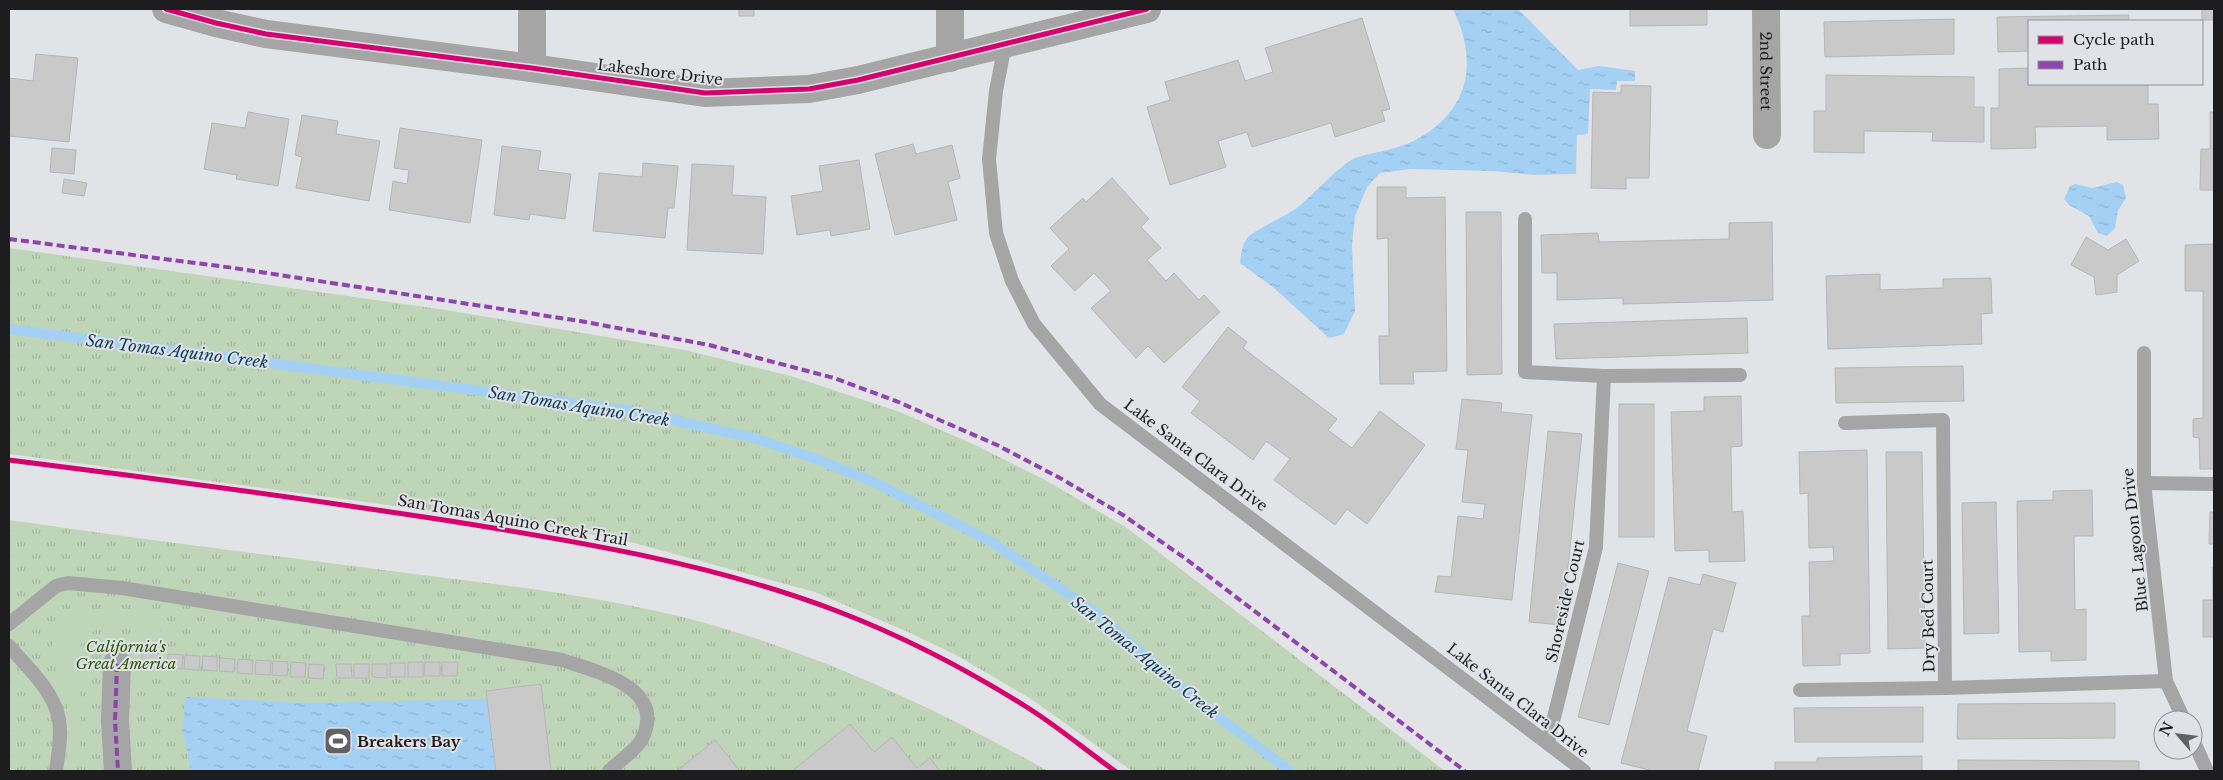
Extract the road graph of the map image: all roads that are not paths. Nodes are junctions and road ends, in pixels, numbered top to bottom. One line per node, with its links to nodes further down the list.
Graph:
1 (166, 9): 8 (street, Lakeshore Drive)
2 (532, 9): 8 (street)
3 (950, 9): 7 (street)
4 (1147, 9): 6 (street, Lakeshore Drive)
5 (1766, 9): 9 (street, 2nd Street)
6 (1005, 44): 7 (street, Lakeshore Drive); 24 (lane, Lake Santa Clara Drive)
7 (950, 58): 8 (street, Lakeshore Drive)
8 (532, 68)
9 (1767, 135)
10 (1525, 219): 13 (lane)
11 (2144, 353): 15 (lane, Blue Lagoon Drive)
12 (1740, 374): 13 (lane)
13 (1604, 376): 24 (lane, Shoreside Court)
14 (1845, 423): 21 (lane, Dry Bed Court)
15 (2144, 483): 16 (lane); 20 (lane, Blue Lagoon Drive)
16 (2214, 484)
17 (9, 624): 27 (lane)
18 (9, 646): 25 (lane)
19 (117, 664): 26 (street)
20 (2166, 681): 21 (lane, Dry Bed Court); 23 (lane, Blue Lagoon Drive)
21 (1945, 688): 22 (lane)
22 (1800, 690)
23 (2179, 710)
24 (1548, 742): 28 (lane, Lake Santa Clara Drive)
25 (56, 771)
26 (118, 771)
27 (609, 771)
28 (1584, 771)

